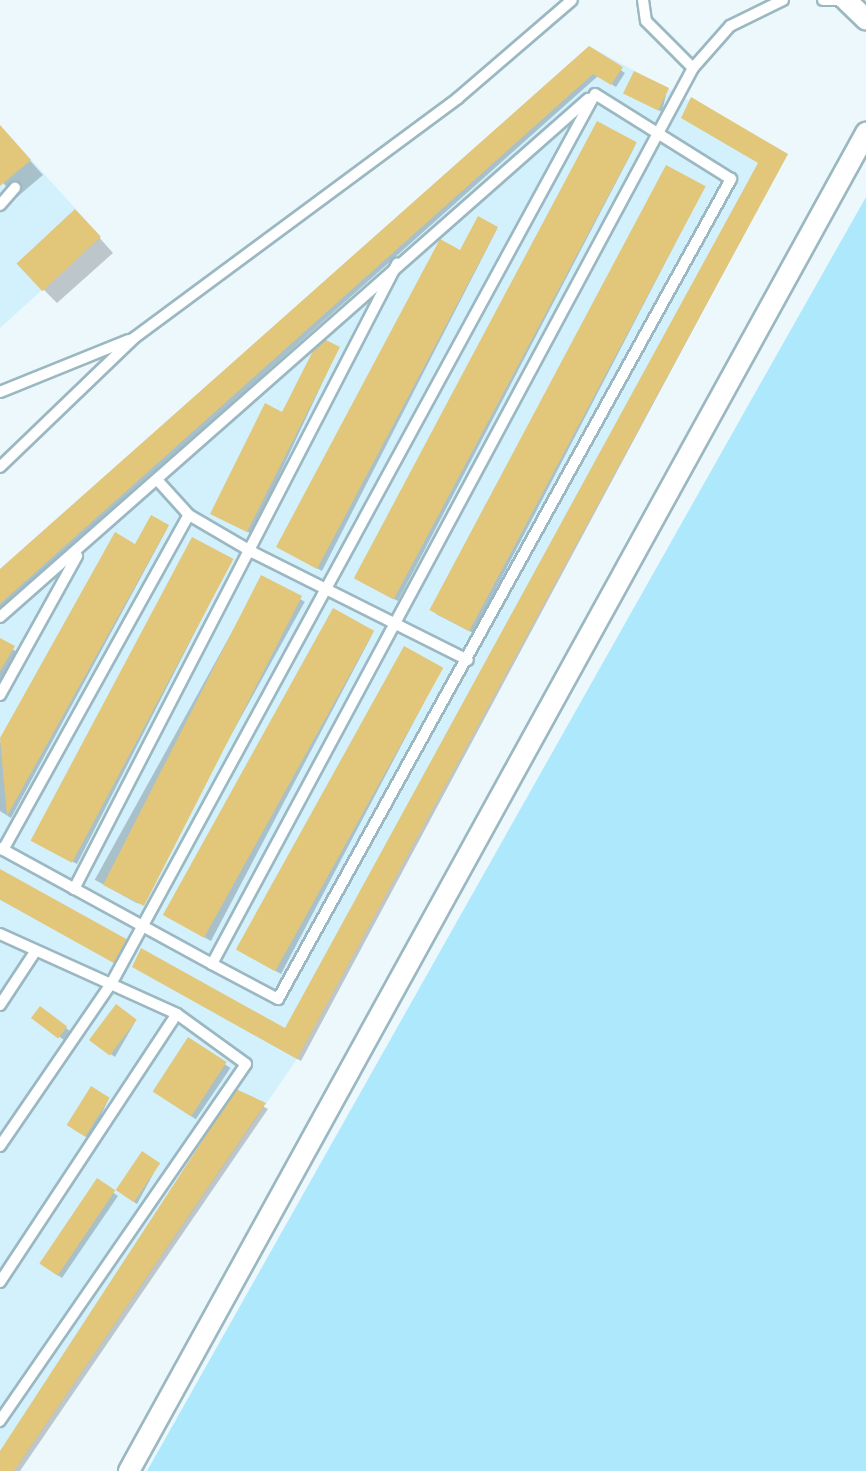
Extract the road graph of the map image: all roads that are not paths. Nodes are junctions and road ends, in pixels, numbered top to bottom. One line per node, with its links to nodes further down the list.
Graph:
1 (572, 0): 14 (lane)
2 (643, 0): 7 (lane)
3 (783, 0): 7 (lane)
4 (822, 0): 5 (lane)
5 (847, 0): 6 (street)
6 (866, 18)
7 (693, 68): 9 (lane)
8 (595, 94): 9 (lane); 13 (lane); 21 (lane)
9 (657, 132): 23 (lane); 24 (lane)
10 (866, 133): 38 (street)
11 (15, 188): 12 (lane)
12 (0, 205)
13 (400, 258): 17 (lane); 20 (lane)
14 (134, 338): 15 (lane); 16 (lane)
15 (0, 392)
16 (0, 467)
17 (160, 483): 18 (lane); 19 (lane)
18 (189, 515): 20 (lane); 26 (lane)
19 (80, 551): 22 (lane); 25 (lane)
20 (254, 553): 21 (lane); 27 (lane)
21 (323, 590): 23 (lane); 28 (lane)
22 (0, 617)
23 (396, 624): 24 (lane); 31 (lane)
24 (468, 660): 31 (lane)
25 (0, 695)
26 (1, 849): 27 (lane)
27 (74, 889): 28 (lane)
28 (144, 926): 31 (lane); 32 (lane)
29 (0, 934): 30 (lane)
30 (35, 952): 32 (lane); 33 (lane)
31 (212, 964)
32 (111, 984): 34 (lane); 35 (lane)
33 (0, 1004)
34 (177, 1014): 36 (lane); 37 (lane)
35 (0, 1146)
36 (0, 1282)
37 (0, 1421)
38 (129, 1471)

